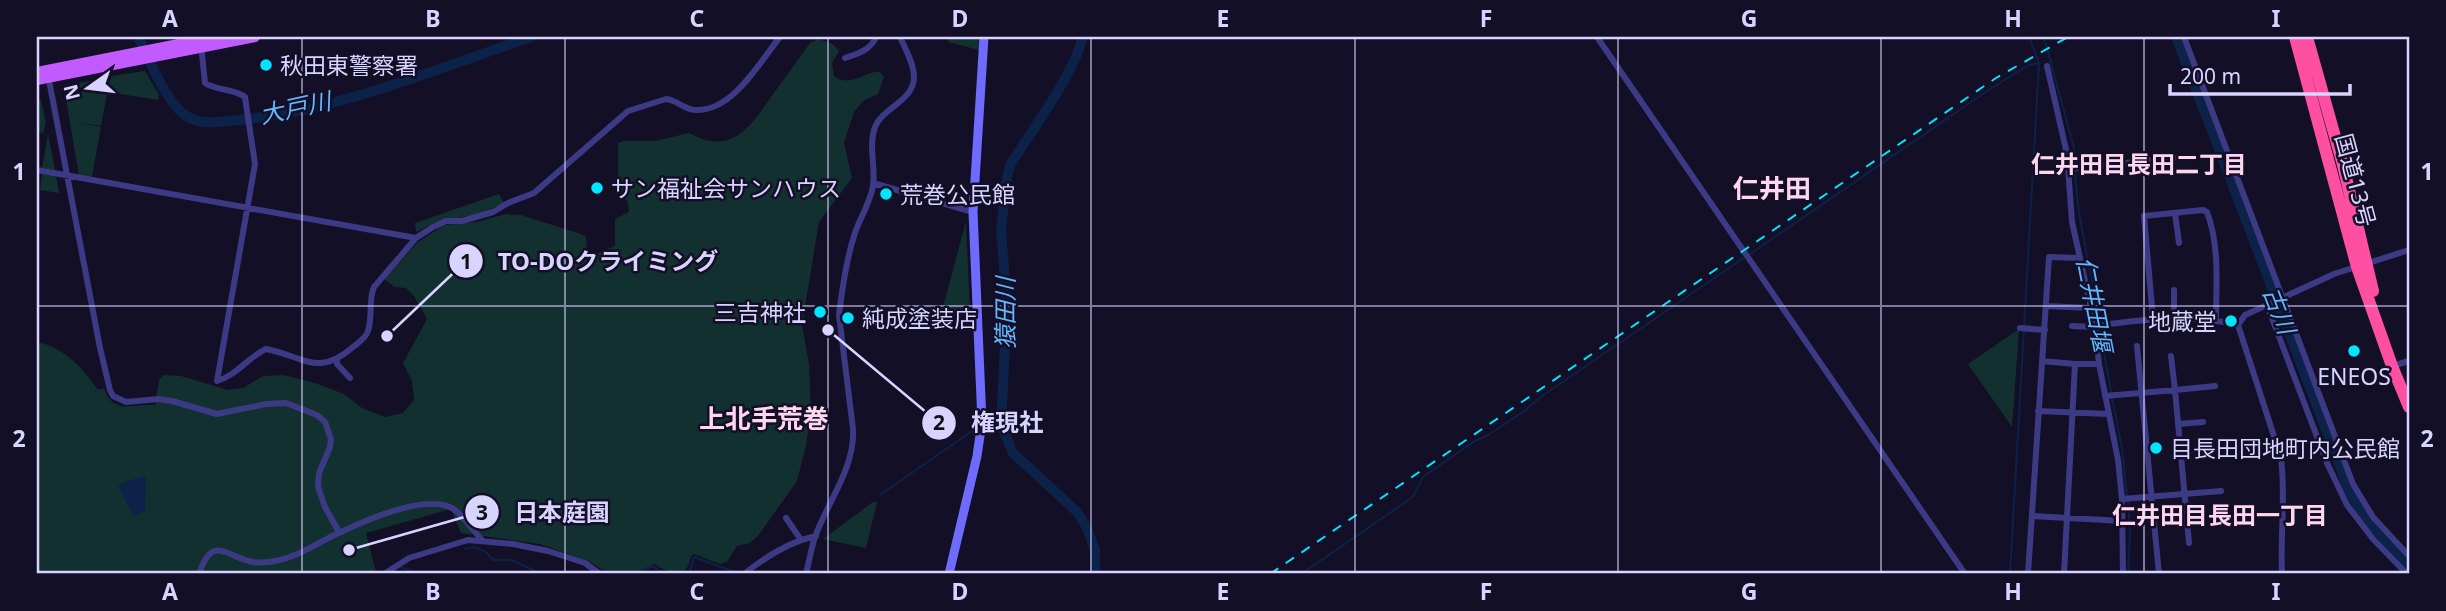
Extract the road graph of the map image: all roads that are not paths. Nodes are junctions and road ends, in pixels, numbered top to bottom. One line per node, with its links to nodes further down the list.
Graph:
1 (255, 37): 10 (main road)
2 (780, 37): 24 (street)
3 (876, 37): 11 (street)
4 (900, 37): 20 (street)
5 (985, 37): 22 (street)
6 (1597, 37): 81 (street)
7 (2184, 37): 30 (street)
8 (2295, 37): 16 (highway, 国道13号)
9 (2307, 37): 16 (highway, 国道13号)
10 (206, 40): 13 (main road); 21 (street)
11 (845, 58)
12 (2047, 66): 17 (street)
13 (44, 73): 14 (main road); 19 (street)
14 (37, 80)
15 (2183, 157): 17 (street)
16 (2337, 167): 28 (highway, 国道13号)
17 (2069, 169): 27 (street)
18 (37, 170): 19 (street)
19 (69, 175): 21 (street); 69 (street)
20 (873, 183): 22 (street); 70 (street)
21 (248, 208): 24 (street); 44 (street)
22 (973, 212): 80 (street)
23 (2175, 213): 25 (street); 35 (street); 36 (street)
24 (416, 238): 44 (street)
25 (2179, 243)
26 (2409, 250): 28 (street)
27 (2079, 258): 32 (street); 33 (street)
28 (2362, 265): 30 (street); 49 (highway, 国道13号)
29 (2175, 290): 34 (street)
30 (2281, 299): 31 (street); 74 (street)
31 (2269, 304): 37 (street); 87 (street)
32 (2046, 306): 33 (street); 41 (street)
33 (2090, 308): 39 (street)
34 (2174, 318): 35 (street); 36 (street)
35 (2153, 319): 39 (street)
36 (2216, 320): 37 (street)
37 (2238, 325): 86 (street)
38 (2072, 326): 39 (street)
39 (2095, 326): 48 (street)
40 (2023, 328): 41 (street)
41 (2045, 330): 45 (street)
42 (2137, 346): 53 (street)
43 (2171, 356): 52 (street)
44 (337, 360): 50 (street)
45 (2042, 361): 47 (street); 56 (street)
46 (2409, 361): 49 (street)
47 (2075, 364): 48 (street); 57 (street)
48 (2099, 364): 54 (street)
49 (2392, 366): 55 (highway, 国道13号)
50 (350, 378)
51 (2216, 386): 52 (street)
52 (2175, 390): 53 (street); 60 (street)
53 (2141, 393): 54 (street); 63 (street)
54 (2110, 396): 58 (street)
55 (2409, 407)
56 (2038, 411): 57 (street); 65 (street)
57 (2073, 413): 58 (street); 67 (street)
58 (2108, 414): 64 (street)
59 (2203, 422): 60 (street)
60 (2178, 424): 62 (street)
61 (2221, 491): 62 (street)
62 (2185, 494): 63 (street); 73 (street)
63 (2151, 496): 64 (street); 85 (street)
64 (2122, 499): 68 (street)
65 (2032, 516): 67 (street); 82 (street)
66 (786, 518): 72 (street)
67 (2066, 518): 68 (street); 83 (street)
68 (2123, 521): 84 (street)
69 (339, 533): 71 (street); 75 (street)
70 (816, 536): 72 (street); 79 (street)
71 (482, 540): 76 (street); 77 (street)
72 (800, 540): 78 (street)
73 (2189, 543)
74 (2409, 556)
75 (199, 574)
76 (384, 574)
77 (600, 574)
78 (744, 574)
79 (806, 574)
80 (949, 574)
81 (1965, 574)
82 (2028, 574)
83 (2064, 574)
84 (2123, 574)
85 (2159, 574)
86 (2282, 574)
87 (2407, 574)

